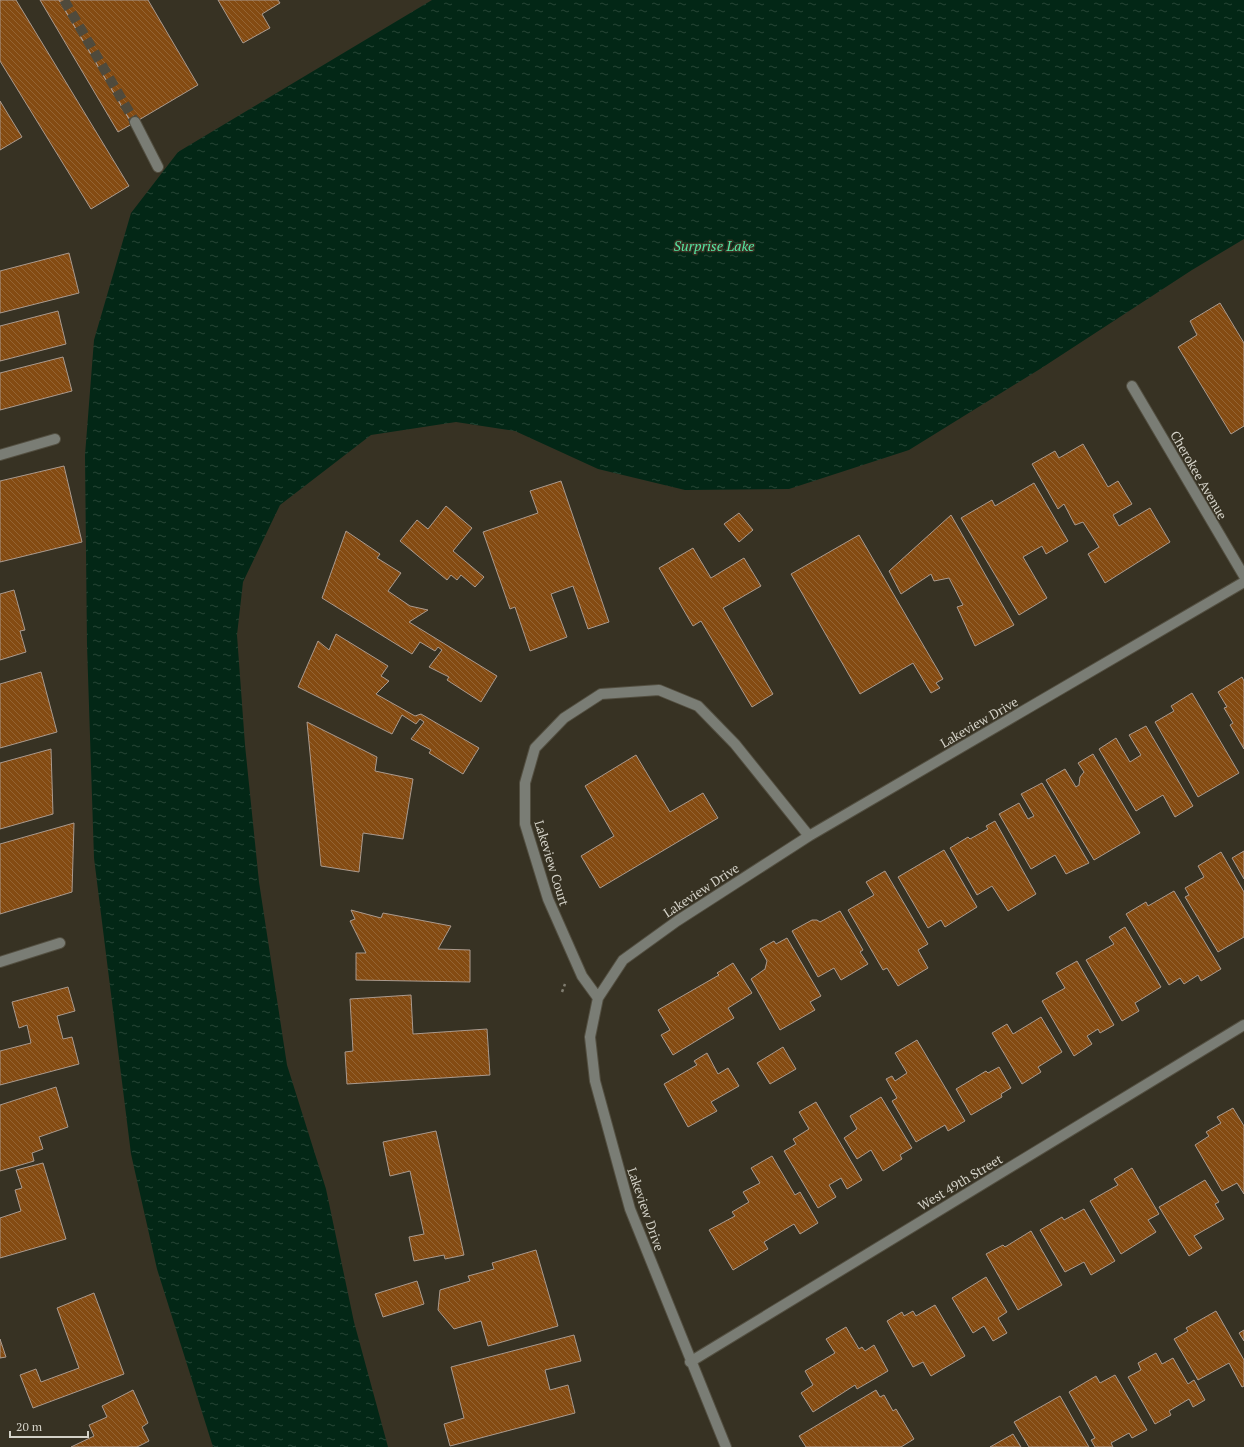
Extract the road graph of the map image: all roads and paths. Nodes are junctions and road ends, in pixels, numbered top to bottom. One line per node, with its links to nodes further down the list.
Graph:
1 (135, 122): 2 (street)
2 (158, 167)
3 (1132, 386): 6 (street, Cherokee Avenue)
4 (54, 439): 5 (street)
5 (0, 455)
6 (1244, 576)
7 (1244, 582): 8 (street, Lakeview Drive)
8 (809, 836): 11 (street, Lakeview Drive); 11 (street, Lakeview Court)
9 (60, 943): 10 (street)
10 (0, 962)
11 (598, 998): 13 (street, Lakeview Drive)
12 (1244, 1025): 13 (street, West 49th Street)
13 (690, 1362): 14 (street, Lakeview Drive)
14 (726, 1447)

